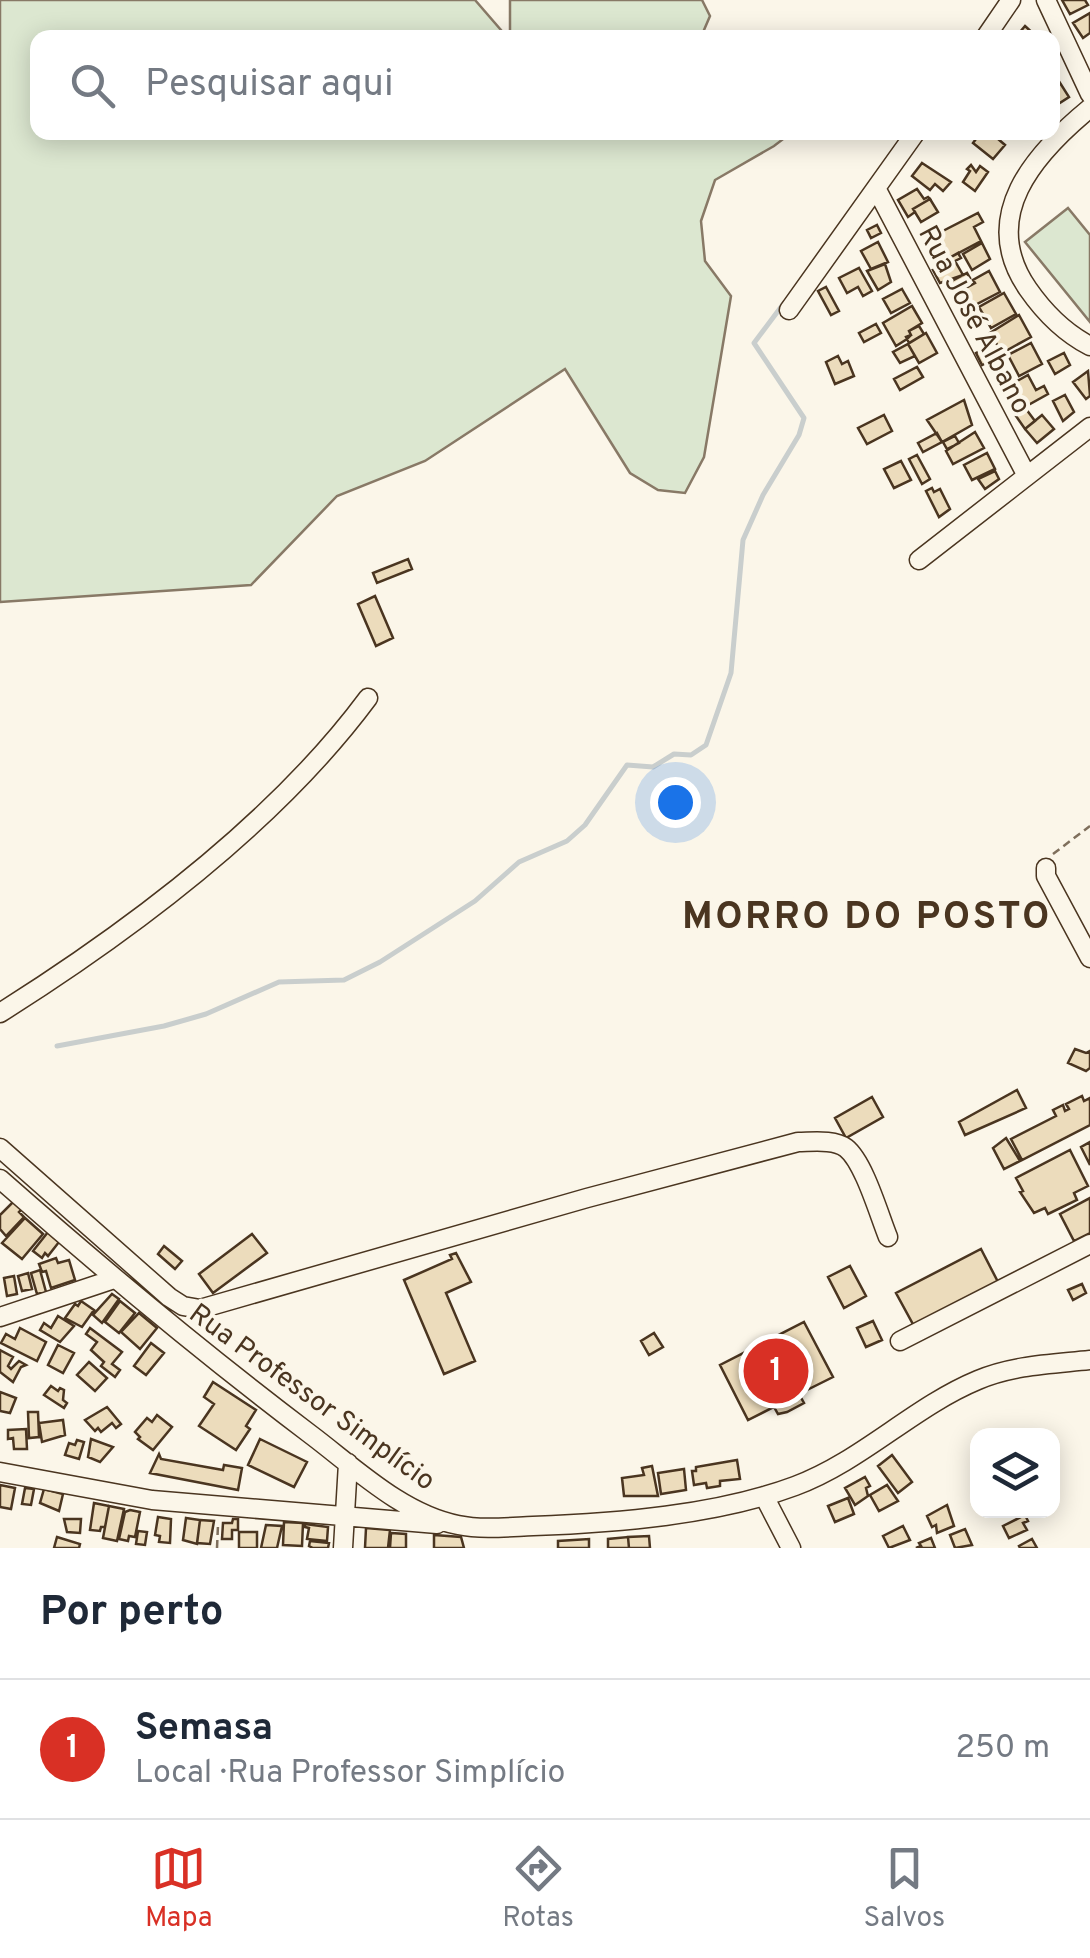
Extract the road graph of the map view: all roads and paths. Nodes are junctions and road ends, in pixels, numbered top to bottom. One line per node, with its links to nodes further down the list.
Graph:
1 (1012, 0): 3 (street)
2 (1046, 0): 4 (street)
3 (990, 30)
4 (1090, 94)
5 (1090, 108): 6 (street)
6 (1060, 134)
7 (910, 140): 9 (street)
8 (1055, 140): 11 (street)
9 (876, 188): 10 (street); 13 (street, Rua José Albano)
10 (789, 310)
11 (1090, 346)
12 (1090, 427): 13 (street)
13 (1027, 476): 14 (street)
14 (919, 560)
15 (368, 698): 19 (street)
16 (1090, 826): 17 (path)
17 (1046, 868): 18 (street)
18 (1090, 958)
19 (0, 1013)
20 (0, 1148): 22 (street)
21 (0, 1178): 24 (street, Rua Professor Simplício)
22 (888, 1237)
23 (1090, 1244): 26 (street)
24 (114, 1279): 25 (street); 28 (street, Rua Professor Simplício)
25 (0, 1317)
26 (900, 1341)
27 (1090, 1360): 30 (street, Rua Professor Simplício)
28 (348, 1463): 32 (street); 33 (street, Rua Professor Simplício)
29 (0, 1472): 31 (street)
30 (764, 1496): 33 (street, Rua Professor Simplício); 37 (street)
31 (219, 1506): 32 (street); 34 (path)
32 (345, 1517): 33 (street); 35 (street)
33 (464, 1526): 36 (street)
34 (216, 1548)
35 (343, 1548)
36 (476, 1548)
37 (791, 1548)

